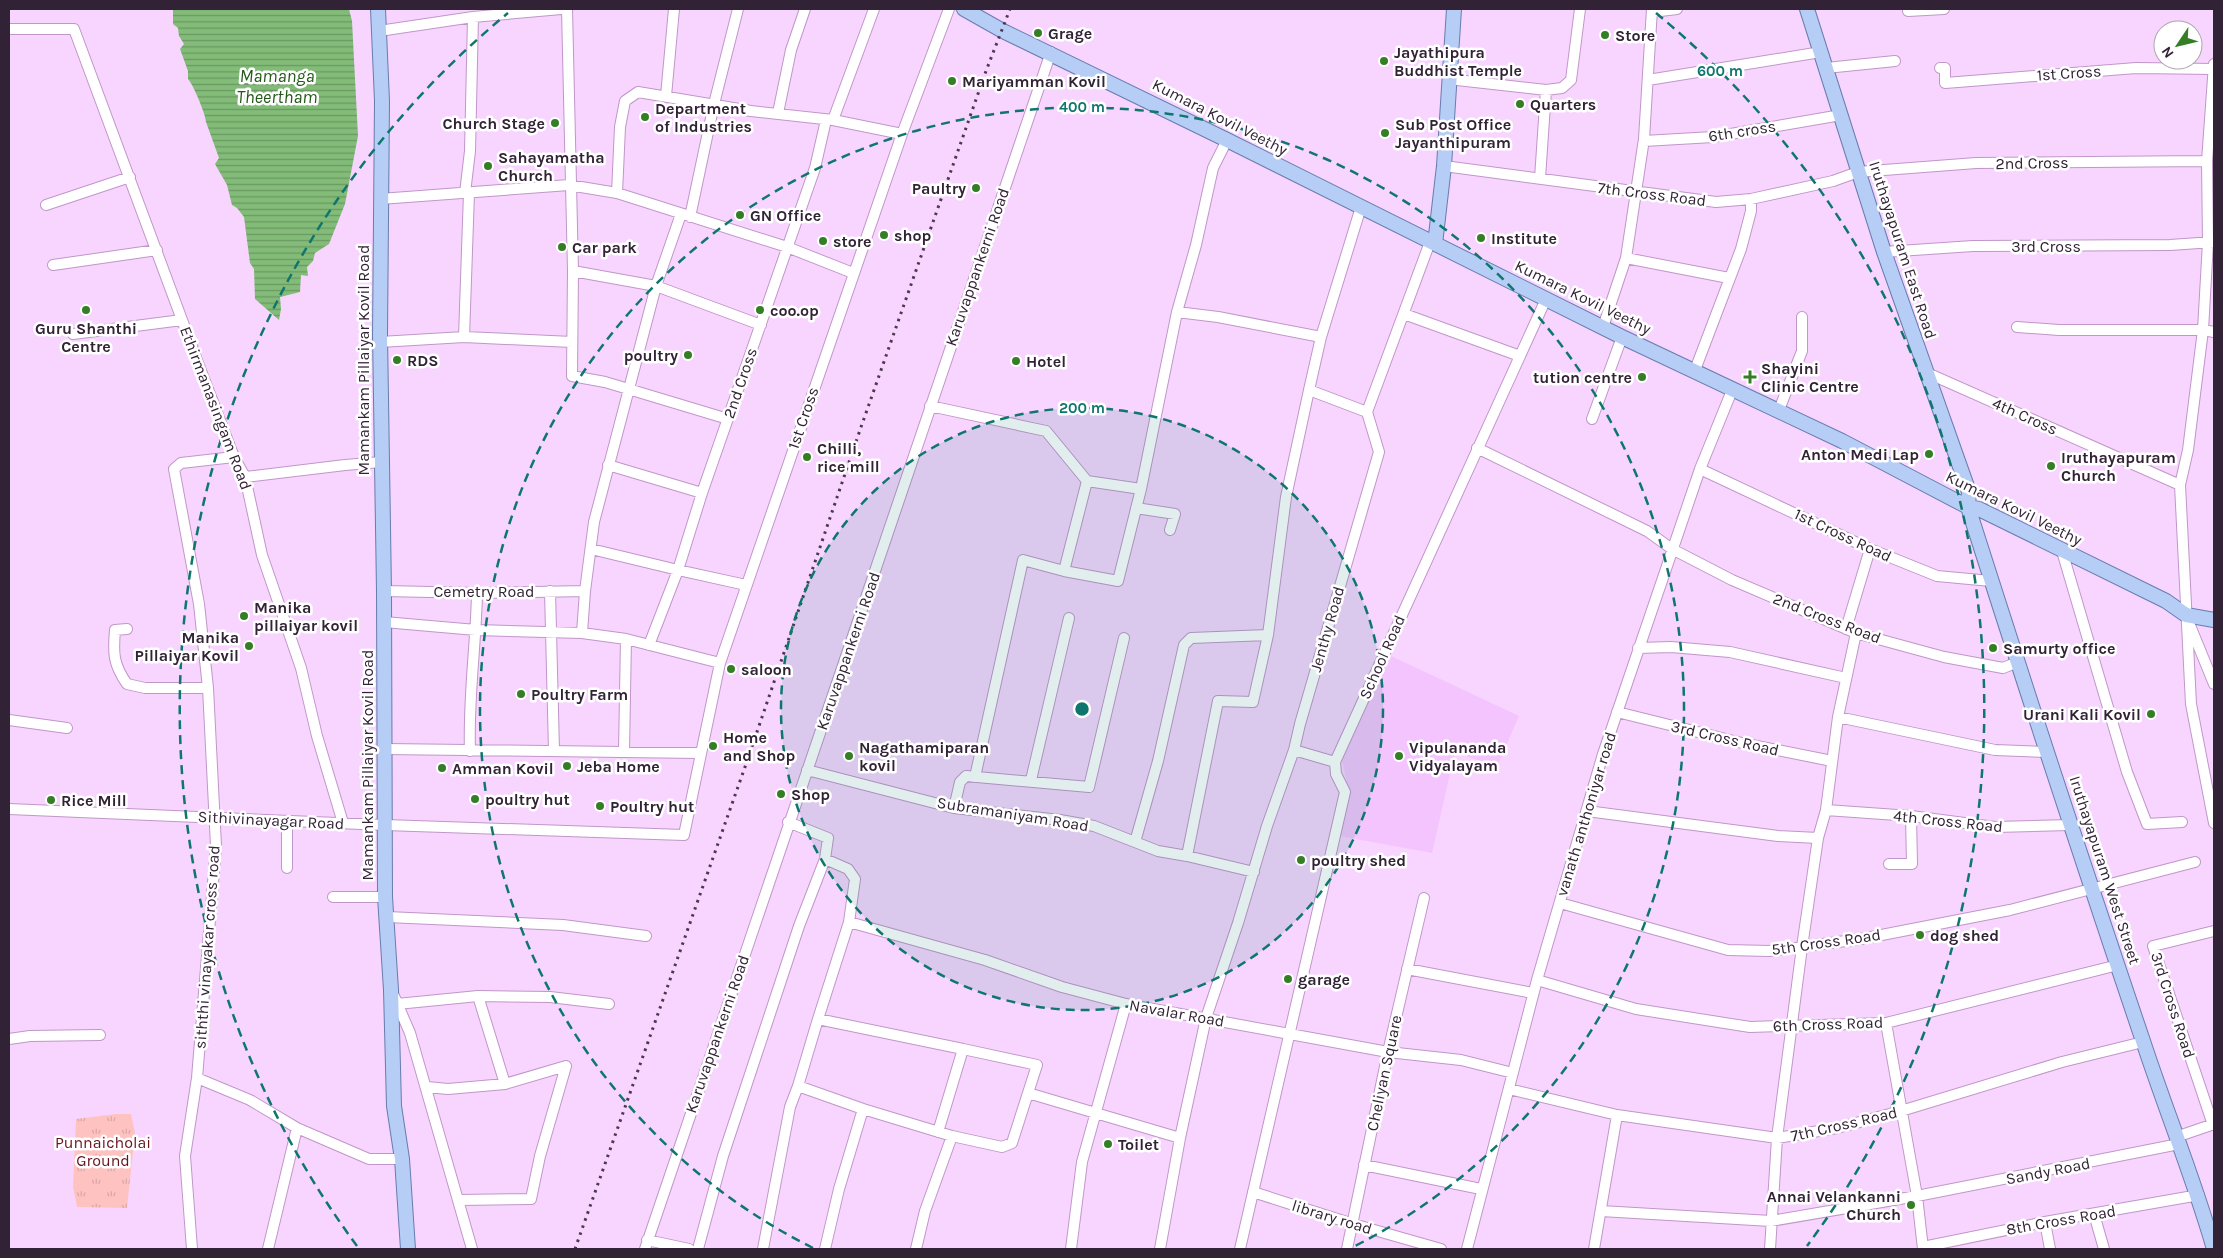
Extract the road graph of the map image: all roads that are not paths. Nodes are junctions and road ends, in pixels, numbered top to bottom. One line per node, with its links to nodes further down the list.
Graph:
1 (378, 9): 19 (main road, Mamankam Pillaiyar Kovil Road)
2 (561, 9): 17 (street)
3 (567, 9): 43 (street)
4 (674, 9): 30 (street)
5 (738, 9): 31 (street)
6 (806, 9): 32 (street)
7 (874, 9): 34 (street, 2nd Cross)
8 (949, 9): 35 (street, 1st Cross)
9 (964, 9): 20 (main road, Kumara Kovil Veethy)
10 (1454, 9): 27 (main road)
11 (1580, 9): 29 (street)
12 (1677, 9): 16 (street)
13 (1807, 9): 21 (main road, Iruthayapuram East Road)
14 (1908, 9): 15 (street)
15 (1944, 9)
16 (1652, 10): 28 (street)
17 (473, 17): 19 (street); 45 (street)
18 (9, 29): 41 (street, Ethirmanasingam Road)
19 (379, 30): 47 (main road, Mamankam Pillaiyar Kovil Road)
20 (1051, 52): 36 (main road, Kumara Kovil Veethy); 85 (street, Karuvappankerni Road)
21 (1821, 52): 24 (main road, Iruthayapuram East Road); 28 (street)
22 (1895, 61): 24 (street)
23 (2214, 64): 26 (street)
24 (1826, 68): 33 (main road, Iruthayapuram East Road)
25 (1940, 68): 26 (street, 1st Cross)
26 (2214, 69): 38 (street)
27 (1448, 79): 29 (street); 39 (main road)
28 (1648, 80): 37 (street)
29 (1546, 90): 42 (street)
30 (666, 96): 31 (street); 46 (street)
31 (714, 104): 32 (street); 51 (street)
32 (778, 113): 34 (street)
33 (1840, 115): 37 (street, 6th cross); 40 (main road, Iruthayapuram East Road)
34 (829, 120): 35 (street); 54 (street, 2nd Cross)
35 (902, 134): 60 (street, 1st Cross)
36 (1227, 140): 50 (main road, Kumara Kovil Veethy); 64 (street)
37 (1644, 141): 44 (street)
38 (2207, 161): 40 (street, 2nd Cross); 52 (street)
39 (1444, 166): 42 (street, 7th Cross Road); 53 (main road)
40 (1858, 172): 48 (street, 7th Cross Road); 56 (main road, Iruthayapuram East Road)
41 (130, 176): 49 (street); 55 (street, Ethirmanasingam Road)
42 (1540, 178): 44 (street, 7th Cross Road)
43 (570, 185): 45 (street); 46 (street); 59 (street)
44 (1636, 192): 48 (street, 7th Cross Road); 57 (street)
45 (467, 193): 47 (street); 74 (street)
46 (617, 193): 51 (street)
47 (380, 199): 77 (main road, Mamankam Pillaiyar Kovil Road)
48 (1751, 199): 61 (street)
49 (46, 205)
50 (1361, 208): 53 (main road, Kumara Kovil Veethy); 75 (street)
51 (685, 216): 54 (street); 62 (street)
52 (2211, 242): 56 (street, 3rd Cross); 71 (street)
53 (1432, 243): 63 (main road, Kumara Kovil Veethy); 65 (street)
54 (787, 247): 60 (street); 68 (street, 2nd Cross)
55 (157, 250): 58 (street); 67 (street, Ethirmanasingam Road)
56 (1884, 252): 81 (main road, Iruthayapuram East Road)
57 (1626, 258): 61 (street); 69 (street)
58 (54, 266)
59 (573, 271): 62 (street); 78 (street)
60 (854, 273): 110 (street, 1st Cross)
61 (1730, 278): 80 (street)
62 (656, 286): 68 (street); 83 (street)
63 (1546, 299): 69 (main road, Kumara Kovil Veethy); 79 (street, School Road)
64 (1177, 312): 75 (street); 98 (street)
65 (1404, 314): 79 (street); 87 (street)
66 (1802, 318): 86 (street)
67 (182, 320): 73 (street); 91 (street, Ethirmanasingam Road)
68 (760, 325): 88 (street, 2nd Cross)
69 (1603, 327): 76 (main road, Kumara Kovil Veethy)
70 (2017, 327): 71 (street)
71 (2203, 330): 72 (street); 97 (street)
72 (2214, 332)
73 (72, 334)
74 (464, 337): 77 (street); 78 (street)
75 (1322, 337): 84 (street)
76 (1622, 337): 80 (main road, Kumara Kovil Veethy); 89 (street)
77 (380, 342): 92 (main road, Mamankam Pillaiyar Kovil Road)
78 (572, 342): 83 (street)
79 (1520, 356): 90 (street, School Road)
80 (1695, 370): 82 (main road, Kumara Kovil Veethy)
81 (1925, 372): 97 (street, 4th Cross); 100 (main road, Iruthayapuram East Road)
82 (1733, 388): 86 (main road, Kumara Kovil Veethy); 94 (street, vanath anthoniyar road)
83 (630, 390): 88 (street); 93 (street)
84 (1309, 390): 87 (street); 124 (street)
85 (930, 406): 96 (street); 147 (street, Karuvappankerni Road)
86 (1779, 410): 100 (main road, Kumara Kovil Veethy)
87 (1367, 412): 139 (street, Jenthy Road)
88 (728, 419): 99 (street, 2nd Cross)
89 (1592, 419)
90 (1477, 448): 104 (street, 2nd Cross Road); 146 (street, School Road)
91 (234, 456): 95 (street, Ethirmanasingam Road); 133 (street)
92 (381, 462): 95 (street); 111 (main road, Mamankam Pillaiyar Kovil Road)
93 (608, 465): 99 (street); 103 (street)
94 (1700, 469): 104 (street, vanath anthoniyar road); 105 (street, 1st Cross Road)
95 (245, 477): 159 (street, Ethirmanasingam Road)
96 (1087, 481): 98 (street); 108 (street)
97 (2180, 485): 115 (street)
98 (1141, 489): 101 (street)
99 (702, 493): 107 (street, 2nd Cross)
100 (1968, 504): 106 (main road, Kumara Kovil Veethy); 109 (main road, Iruthayapuram West Street)
101 (1136, 508): 102 (street); 108 (street)
102 (1170, 530)
103 (591, 549): 107 (street); 113 (street)
104 (1672, 549): 122 (street, 2nd Cross Road); 128 (street, vanath anthoniyar road)
105 (1870, 549): 109 (street, 1st Cross Road); 122 (street)
106 (2062, 551): 115 (main road, Kumara Kovil Veethy); 158 (street)
107 (678, 570): 110 (street); 127 (street, 2nd Cross)
108 (1064, 570): 148 (street)
109 (1991, 581): 129 (main road, Iruthayapuram West Street)
110 (746, 584): 130 (street, 1st Cross)
111 (384, 591): 114 (street, Cemetry Road); 118 (main road, Mamankam Pillaiyar Kovil Road)
112 (550, 591): 113 (street, Cemetry Road); 114 (street, Cemetry Road); 121 (street)
113 (584, 591): 123 (street)
114 (477, 593): 120 (street)
115 (2186, 615): 117 (main road); 132 (street); 161 (street)
116 (1069, 618): 149 (street)
117 (2214, 620)
118 (384, 622): 120 (street); 138 (main road, Mamankam Pillaiyar Kovil Road)
119 (127, 629): 133 (street)
120 (476, 630): 121 (street); 140 (street)
121 (551, 631): 123 (street); 142 (street)
122 (1851, 631): 129 (street, 2nd Cross Road); 131 (street)
123 (582, 633): 126 (street)
124 (1268, 635): 165 (street); 166 (street)
125 (1124, 638): 149 (street)
126 (626, 639): 127 (street); 141 (street)
127 (650, 646): 130 (street)
128 (1638, 648): 131 (street); 134 (street, vanath anthoniyar road)
129 (2018, 662): 143 (main road, Iruthayapuram West Street)
130 (720, 663): 144 (street, 1st Cross)
131 (1846, 678): 135 (street)
132 (2214, 684)
133 (208, 688): 155 (street)
134 (1617, 712): 145 (street, 3rd Cross Road); 153 (street, vanath anthoniyar road)
135 (1838, 717): 143 (street); 145 (street)
136 (9, 720): 137 (street)
137 (67, 728)
138 (383, 749): 140 (street); 162 (main road, Mamankam Pillaiyar Kovil Road)
139 (1294, 750): 146 (street); 171 (street, Jenthy Road)
140 (470, 751): 142 (street)
141 (624, 751): 142 (street); 144 (street)
142 (554, 752)
143 (2048, 752): 160 (main road, Iruthayapuram West Street)
144 (700, 753): 163 (street, 1st Cross)
145 (1832, 761): 152 (street)
146 (1335, 762): 195 (street)
147 (807, 770): 150 (street, Subramaniyam Road); 157 (street, Karuvappankerni Road)
148 (975, 777): 149 (street); 150 (street)
149 (1031, 780)
150 (954, 808): 165 (street, Subramaniyam Road)
151 (9, 809): 155 (street, Sithivinayagar Road)
152 (1826, 810): 154 (street, 4th Cross Road); 164 (street)
153 (1587, 811): 164 (street); 176 (street, vanath anthoniyar road)
154 (1911, 816): 160 (street, 4th Cross Road); 169 (street)
155 (213, 817): 156 (street, Sithivinayagar Road); 202 (street, siththi vinayakar cross road)
156 (287, 821): 159 (street, Sithivinayagar Road); 170 (street)
157 (788, 822): 167 (street); 231 (street, Karuvappankerni Road)
158 (2182, 822)
159 (343, 823): 162 (street, Sithivinayagar Road)
160 (2070, 824): 172 (main road, Iruthayapuram West Street)
161 (2214, 824)
162 (385, 825): 163 (street, Sithivinayagar Road); 174 (main road, Mamankam Pillaiyar Kovil Road)
163 (684, 835)
164 (1818, 838): 181 (street)
165 (1134, 842): 166 (street, Subramaniyam Road)
166 (1187, 856): 171 (street, Subramaniyam Road)
167 (825, 859): 178 (street); 238 (street)
168 (2195, 862): 172 (street)
169 (1889, 864)
170 (287, 868)
171 (1254, 872): 191 (street, Jenthy Road)
172 (2093, 887): 181 (street, 5th Cross Road); 182 (main road, Iruthayapuram West Street)
173 (333, 897): 174 (street)
174 (385, 897): 177 (main road, Mamankam Pillaiyar Kovil Road)
175 (1424, 898): 183 (street, Cheliyan Square)
176 (1560, 903): 181 (street, 5th Cross Road); 184 (street, vanath anthoniyar road)
177 (387, 917): 180 (street); 185 (main road, Mamankam Pillaiyar Kovil Road)
178 (849, 922): 190 (street, Navalar Road); 192 (street)
179 (2214, 931): 212 (street, 3rd Cross Road)
180 (646, 936)
181 (1802, 947): 194 (street)
182 (2118, 965): 193 (street, 6th Cross Road); 198 (main road, Iruthayapuram West Street)
183 (1407, 969): 186 (street); 200 (street, Cheliyan Square)
184 (1537, 980): 186 (street, vanath anthoniyar road); 194 (street, 6th Cross Road)
185 (391, 990): 188 (street); 219 (main road, Mamankam Pillaiyar Kovil Road)
186 (1533, 993): 201 (street, vanath anthoniyar road)
187 (478, 996): 188 (street); 189 (street); 203 (street)
188 (397, 1004): 205 (street)
189 (609, 1004)
190 (1126, 1004): 191 (street, Navalar Road); 210 (street)
191 (1206, 1018): 195 (street, Navalar Road); 216 (street, Jenthy Road)
192 (818, 1019): 199 (street); 204 (street)
193 (1886, 1024): 194 (street, 6th Cross Road); 209 (street)
194 (1792, 1026): 217 (street)
195 (1289, 1033): 200 (street, Navalar Road); 222 (street)
196 (100, 1035): 197 (street)
197 (9, 1039)
198 (2143, 1042): 209 (street, 7th Cross Road); 218 (main road, Iruthayapuram West Street)
199 (962, 1049): 207 (street); 214 (street)
200 (1388, 1052): 201 (street, Navalar Road); 220 (street, Cheliyan Square)
201 (1513, 1073): 206 (street, vanath anthoniyar road)
202 (198, 1078): 213 (street); 233 (street, siththi vinayakar cross road)
203 (505, 1084): 205 (street); 225 (street)
204 (798, 1086): 208 (street); 239 (street)
205 (426, 1087): 225 (street)
206 (1509, 1089): 211 (street, 7th Cross Road); 221 (street, vanath anthoniyar road)
207 (1028, 1093): 210 (street); 215 (street)
208 (863, 1109): 214 (street); 240 (street)
209 (1901, 1111): 217 (street, 7th Cross Road); 224 (street)
210 (1096, 1114): 216 (street); 242 (street)
211 (1617, 1115): 217 (street, 7th Cross Road); 226 (street)
212 (2214, 1124): 218 (street)
213 (297, 1128): 219 (street); 234 (street)
214 (938, 1132): 215 (street)
215 (952, 1136): 241 (street)
216 (1180, 1138): 243 (street, Jenthy Road)
217 (1777, 1138): 228 (street)
218 (2178, 1141): 223 (main road, Iruthayapuram West Street); 224 (street, Sandy Road)
219 (402, 1159): 235 (main road, Mamankam Pillaiyar Kovil Road)
220 (1364, 1165): 221 (street); 230 (street, Cheliyan Square)
221 (1481, 1189): 247 (street, vanath anthoniyar road)
222 (1253, 1192): 230 (street, library road); 244 (street)
223 (2198, 1194): 227 (street, 8th Cross Road); 252 (main road, Iruthayapuram West Street)
224 (1917, 1196): 228 (street, Sandy Road); 232 (street)
225 (459, 1200): 236 (street)
226 (1601, 1211): 228 (street); 248 (street)
227 (2094, 1214): 229 (street, 8th Cross Road); 251 (street)
228 (1770, 1221): 249 (street)
229 (2045, 1222): 232 (street, 8th Cross Road); 250 (street)
230 (1353, 1224): 245 (street, Cheliyan Square); 246 (street, library road)
231 (646, 1245): 237 (street)
232 (1923, 1248)
233 (192, 1249)
234 (268, 1249)
235 (408, 1249)
236 (472, 1249)
237 (689, 1249)
238 (698, 1249)
239 (763, 1249)
240 (825, 1249)
241 (916, 1249)
242 (1071, 1249)
243 (1160, 1249)
244 (1240, 1249)
245 (1347, 1249)
246 (1441, 1249)
247 (1467, 1249)
248 (1594, 1249)
249 (1770, 1249)
250 (2050, 1249)
251 (2104, 1249)
252 (2214, 1249)

